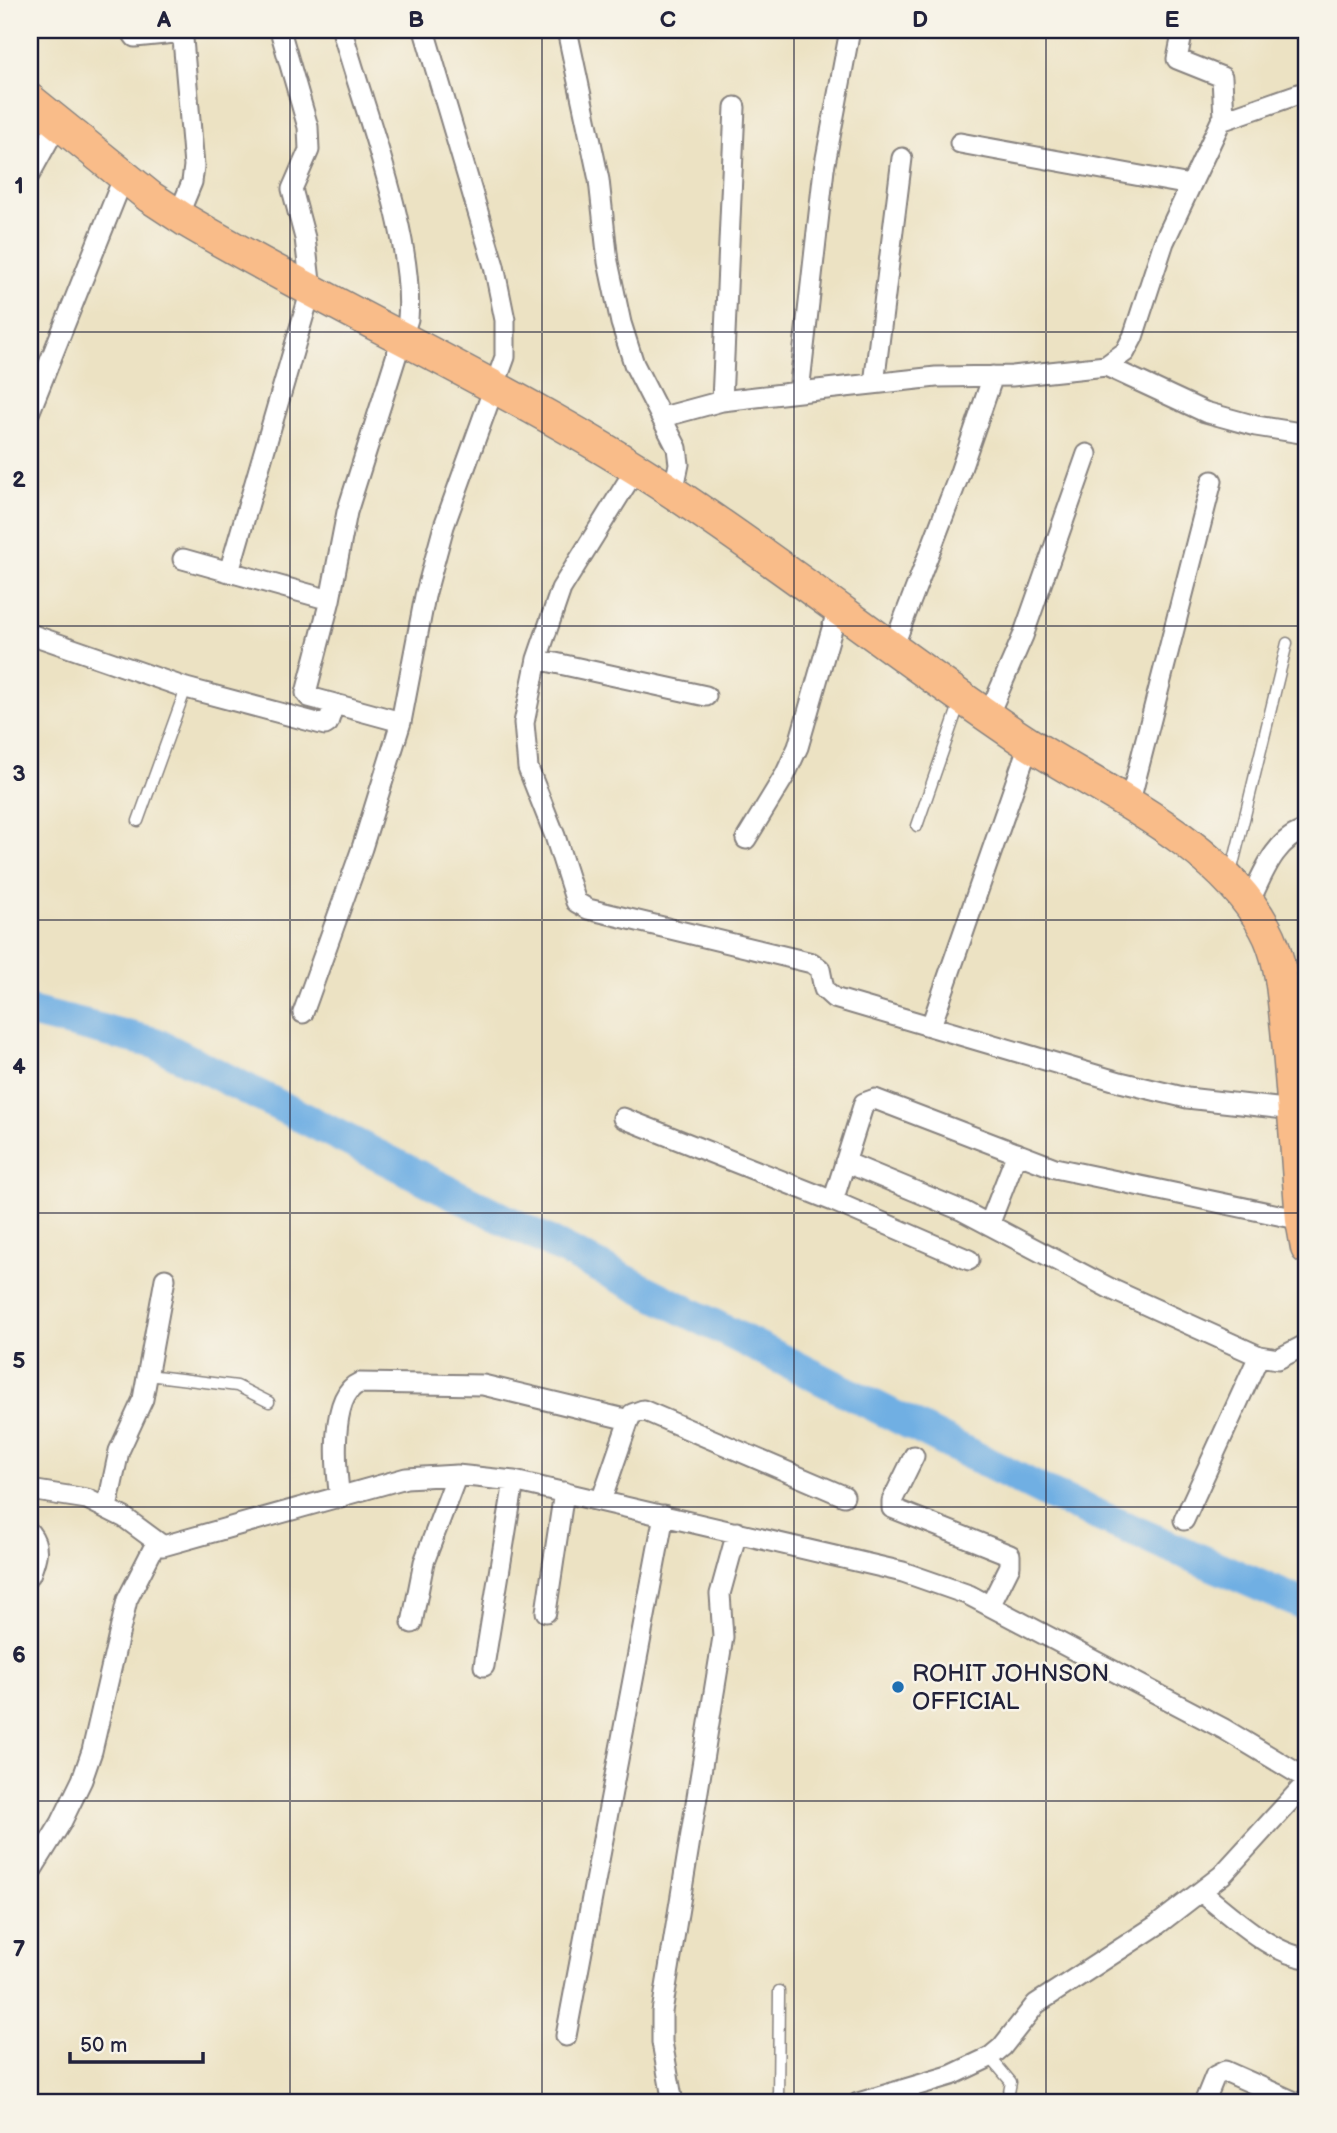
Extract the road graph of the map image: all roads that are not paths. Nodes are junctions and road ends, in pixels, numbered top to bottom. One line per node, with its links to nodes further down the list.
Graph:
1 (130, 30): 18 (street)
2 (280, 30): 19 (street)
3 (342, 30): 20 (street)
4 (424, 30): 24 (street)
5 (567, 30): 28 (street)
6 (850, 30): 25 (street)
7 (1183, 30): 11 (street)
8 (1307, 91): 11 (street)
9 (30, 100): 12 (main road)
10 (735, 107): 26 (street)
11 (1224, 118): 17 (street)
12 (58, 123): 15 (street); 16 (main road)
13 (960, 143): 17 (street)
14 (902, 158): 23 (street)
15 (30, 174)
16 (124, 176): 18 (main road); 27 (street)
17 (1190, 185): 21 (street)
18 (178, 216): 19 (main road)
19 (311, 290): 20 (main road); 35 (street)
20 (402, 338): 24 (main road); 36 (street)
21 (1106, 366): 22 (street); 29 (street)
22 (993, 376): 23 (street); 40 (street)
23 (874, 384): 25 (street)
24 (493, 388): 31 (main road); 47 (street)
25 (799, 392): 26 (street)
26 (722, 401): 28 (street)
27 (30, 411)
28 (663, 417): 33 (street)
29 (1307, 434)
30 (1087, 454): 46 (street)
31 (635, 470): 33 (main road); 41 (street)
32 (1212, 481): 49 (street)
33 (673, 493): 37 (main road)
34 (183, 559): 35 (street)
35 (229, 572): 36 (street)
36 (330, 600): 45 (street)
37 (838, 608): 40 (main road); 53 (street)
38 (30, 634): 42 (street)
39 (1286, 643): 54 (lane)
40 (892, 650): 44 (main road)
41 (537, 659): 43 (street); 56 (street)
42 (186, 688): 45 (street); 50 (lane)
43 (706, 696)
44 (961, 699): 46 (main road); 51 (lane)
45 (334, 704): 47 (street)
46 (988, 716): 48 (main road)
47 (401, 722): 55 (street)
48 (1029, 744): 49 (main road); 56 (street)
49 (1129, 805): 54 (main road)
50 (138, 821)
51 (917, 826)
52 (1307, 830): 54 (street)
53 (746, 839)
54 (1239, 892): 57 (main road)
55 (303, 1013)
56 (931, 1026): 57 (street)
57 (1294, 1110): 63 (main road)
58 (623, 1118): 61 (street)
59 (1017, 1153): 60 (street); 62 (street); 63 (street)
60 (845, 1162): 61 (street); 62 (street)
61 (833, 1201): 64 (street)
62 (989, 1225): 67 (street)
63 (1305, 1234)
64 (970, 1260)
65 (165, 1279): 68 (street)
66 (1307, 1344): 67 (street)
67 (1259, 1356): 81 (street)
68 (148, 1375): 69 (lane); 79 (street)
69 (269, 1402)
70 (629, 1420): 76 (street); 77 (street); 78 (street)
71 (914, 1456): 86 (street)
72 (457, 1475): 73 (street); 77 (street); 88 (street)
73 (514, 1480): 75 (street); 89 (street)
74 (30, 1490): 79 (street)
75 (564, 1492): 78 (street); 87 (street)
76 (844, 1496)
77 (340, 1498): 84 (street)
78 (601, 1501): 80 (street)
79 (107, 1508): 84 (street)
80 (664, 1515): 82 (street); 95 (street)
81 (1184, 1520)
82 (737, 1532): 86 (street); 97 (street)
83 (30, 1533): 85 (street)
84 (156, 1544): 91 (street)
85 (30, 1575)
86 (990, 1606): 90 (street)
87 (546, 1612)
88 (412, 1623)
89 (484, 1666)
90 (1307, 1780): 92 (street)
91 (30, 1873)
92 (1201, 1892): 93 (street); 96 (street)
93 (1307, 1958)
94 (779, 1991): 98 (lane)
95 (565, 2036)
96 (990, 2057): 99 (street); 100 (lane)
97 (673, 2103)
98 (778, 2103)
99 (858, 2103)
100 (1007, 2103)
101 (1204, 2103): 102 (street)
102 (1297, 2103)

